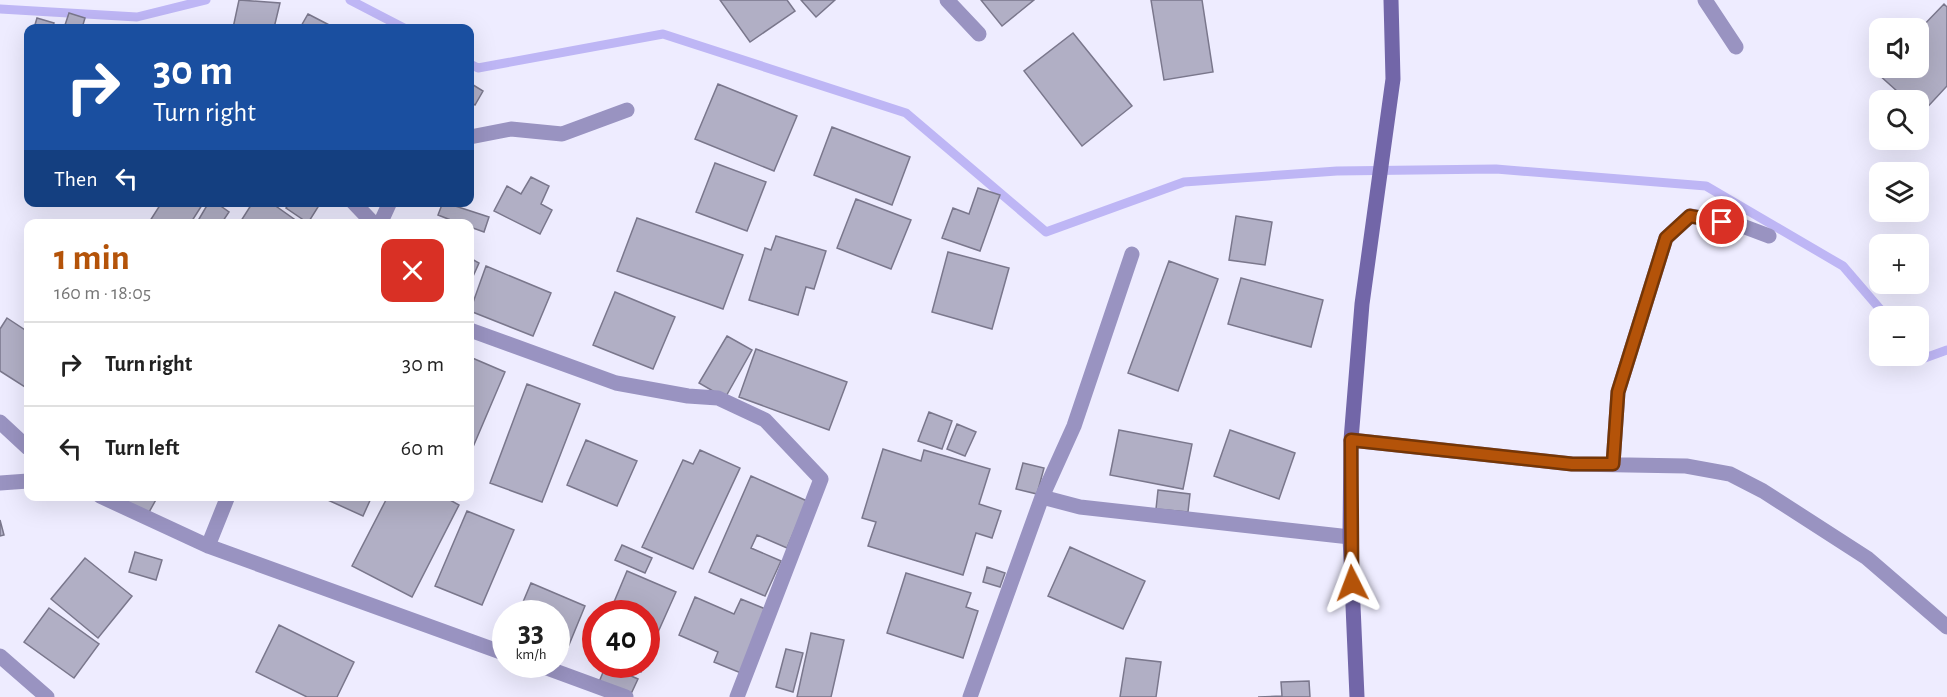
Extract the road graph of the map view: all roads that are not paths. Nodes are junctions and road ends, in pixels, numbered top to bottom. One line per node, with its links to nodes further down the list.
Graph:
1 (947, 0): 4 (street)
2 (1391, 0): 14 (street)
3 (1705, 0): 5 (street)
4 (979, 34)
5 (1736, 47)
6 (627, 111): 7 (street)
7 (474, 136)
8 (358, 207): 9 (street)
9 (369, 219)
10 (1769, 236): 16 (street)
11 (1132, 254): 19 (street)
12 (474, 331): 30 (street)
13 (0, 422): 15 (street)
14 (1351, 440): 16 (street); 22 (street)
15 (24, 444)
16 (1613, 464): 24 (street)
17 (24, 481): 18 (street)
18 (0, 483)
19 (1042, 496): 22 (street); 31 (street)
20 (111, 501): 23 (street)
21 (226, 501): 23 (street)
22 (1350, 537): 32 (street)
23 (208, 546): 25 (street)
24 (1947, 627)
25 (492, 649)
26 (0, 656): 28 (street)
27 (570, 676): 29 (street)
28 (47, 697)
29 (626, 697)
30 (737, 697)
31 (970, 697)
32 (1357, 697)

